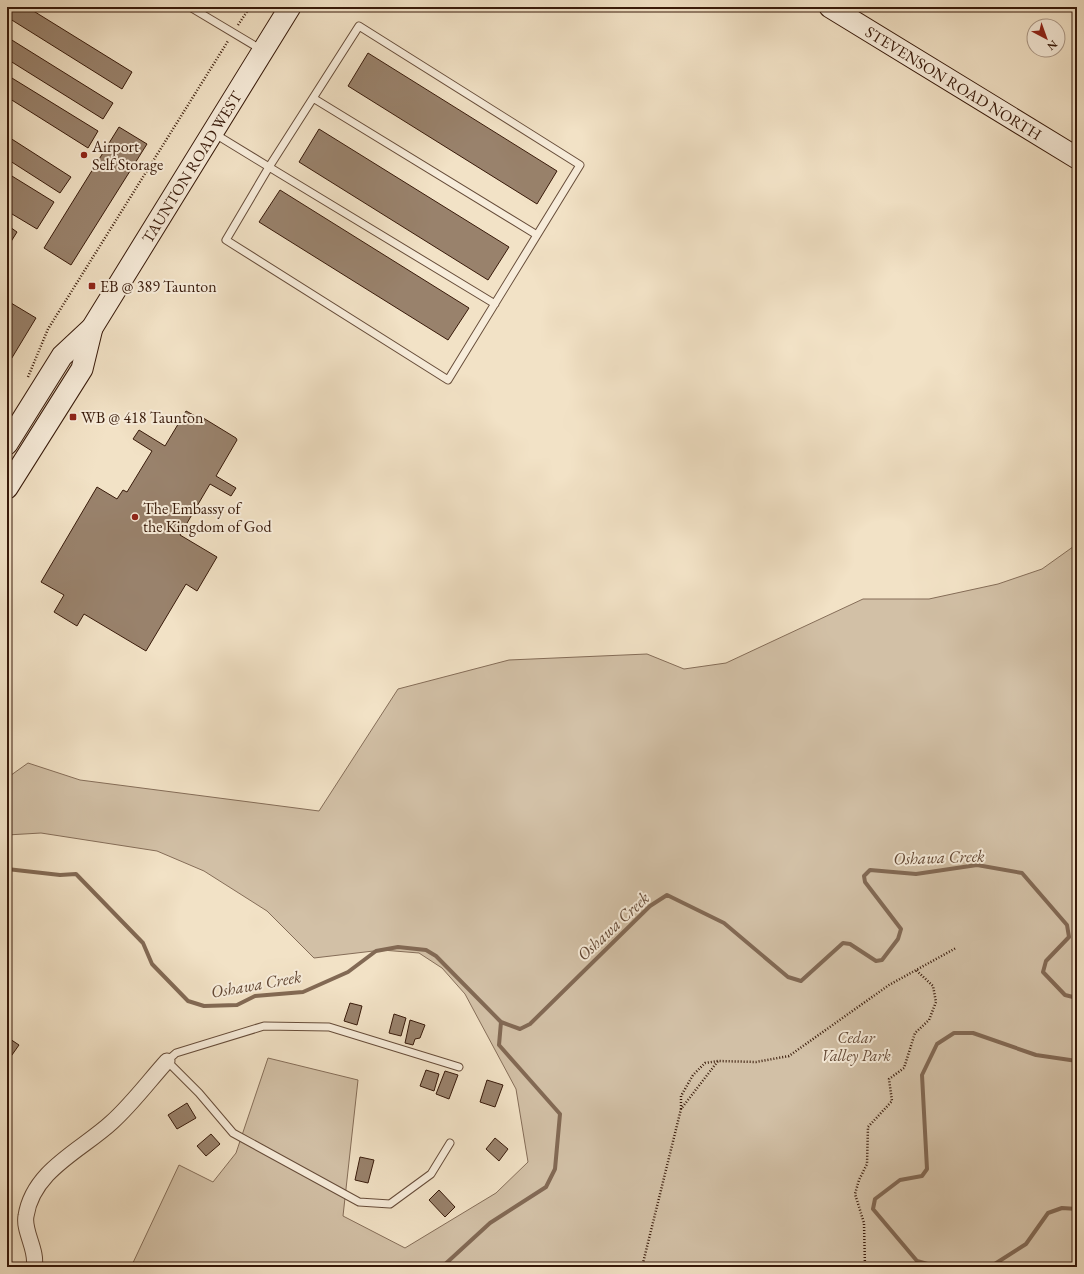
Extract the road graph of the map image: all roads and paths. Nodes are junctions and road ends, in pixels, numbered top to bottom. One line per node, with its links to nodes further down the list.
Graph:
1 (190, 7): 5 (lane)
2 (250, 7): 5 (path)
3 (290, 7): 6 (main road, TAUNTON ROAD WEST)
4 (830, 7): 9 (main road, STEVENSON ROAD NORTH)
5 (234, 33): 6 (lane); 14 (path)
6 (263, 51): 8 (main road, TAUNTON ROAD WEST)
7 (313, 98): 10 (lane); 11 (lane); 11 (lane)
8 (213, 133): 10 (lane); 13 (main road, TAUNTON ROAD WEST)
9 (1077, 158)
10 (269, 167): 12 (lane); 12 (lane)
11 (538, 235): 12 (lane)
12 (495, 304)
13 (92, 328): 15 (main road, TAUNTON ROAD WEST); 16 (main road, TAUNTON ROAD WEST)
14 (26, 382)
15 (7, 444)
16 (7, 488)
17 (956, 948): 18 (path)
18 (916, 970): 20 (path); 26 (path)
19 (167, 1061): 21 (lane); 23 (lane); 24 (street)
20 (718, 1061): 22 (path); 22 (path)
21 (459, 1067)
22 (681, 1109): 25 (path)
23 (450, 1143)
24 (34, 1267)
25 (642, 1267)
26 (865, 1267)

